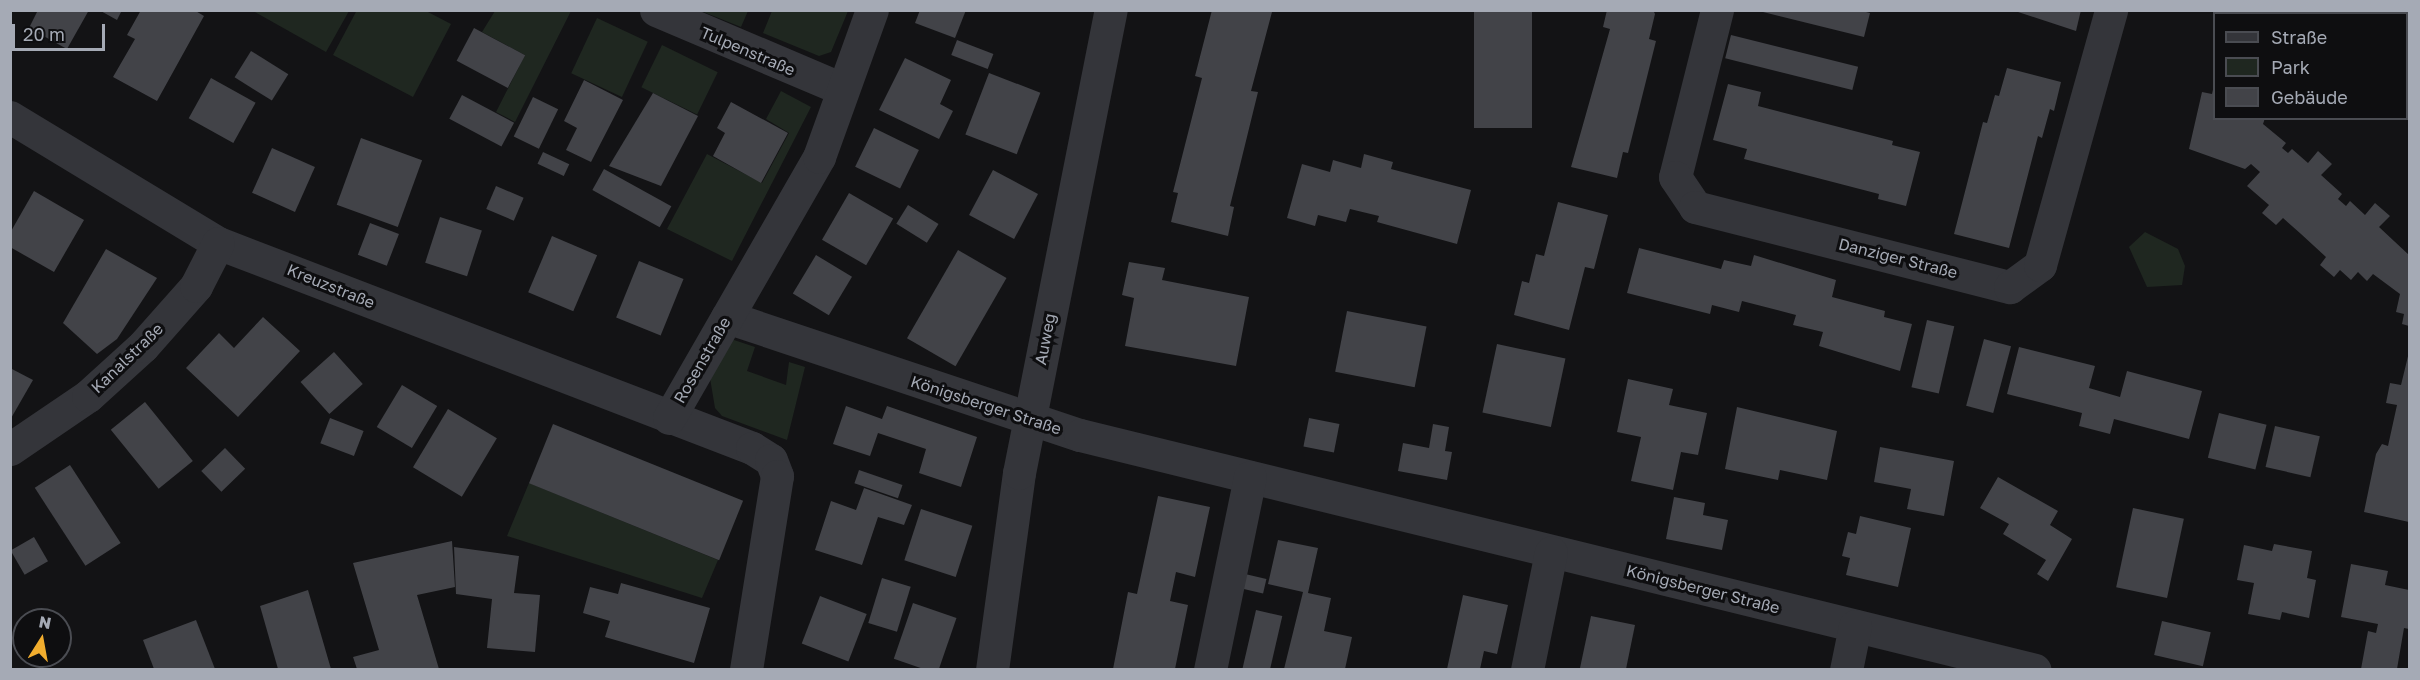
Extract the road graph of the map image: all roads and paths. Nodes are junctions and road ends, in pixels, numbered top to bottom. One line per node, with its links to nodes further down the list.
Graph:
1 (656, 10): 6 (street, Tulpenstraße)
2 (872, 10): 6 (street, Rosenstraße)
3 (1111, 10): 11 (street, Auweg)
4 (1717, 10): 5 (street, Danziger Straße)
5 (2111, 10)
6 (842, 89): 9 (street, Rosenstraße)
7 (10, 117): 8 (street, Kreuzstraße)
8 (218, 243): 10 (street, Kreuzstraße); 12 (street, Kanalstraße)
9 (727, 317): 10 (street, Rosenstraße); 11 (street, Königsberger Straße)
10 (669, 418): 16 (street, Rosenstraße)
11 (1029, 421): 13 (street, Königsberger Straße); 17 (street, Auweg)
12 (10, 449)
13 (1250, 477): 14 (street, Königsberger Straße); 18 (street)
14 (1551, 552): 15 (street, Königsberger Straße); 19 (street)
15 (1855, 627): 20 (street); 21 (street, Königsberger Straße)
16 (747, 669)
17 (992, 669)
18 (1210, 669)
19 (1527, 669)
20 (1846, 669)
21 (2035, 669)

